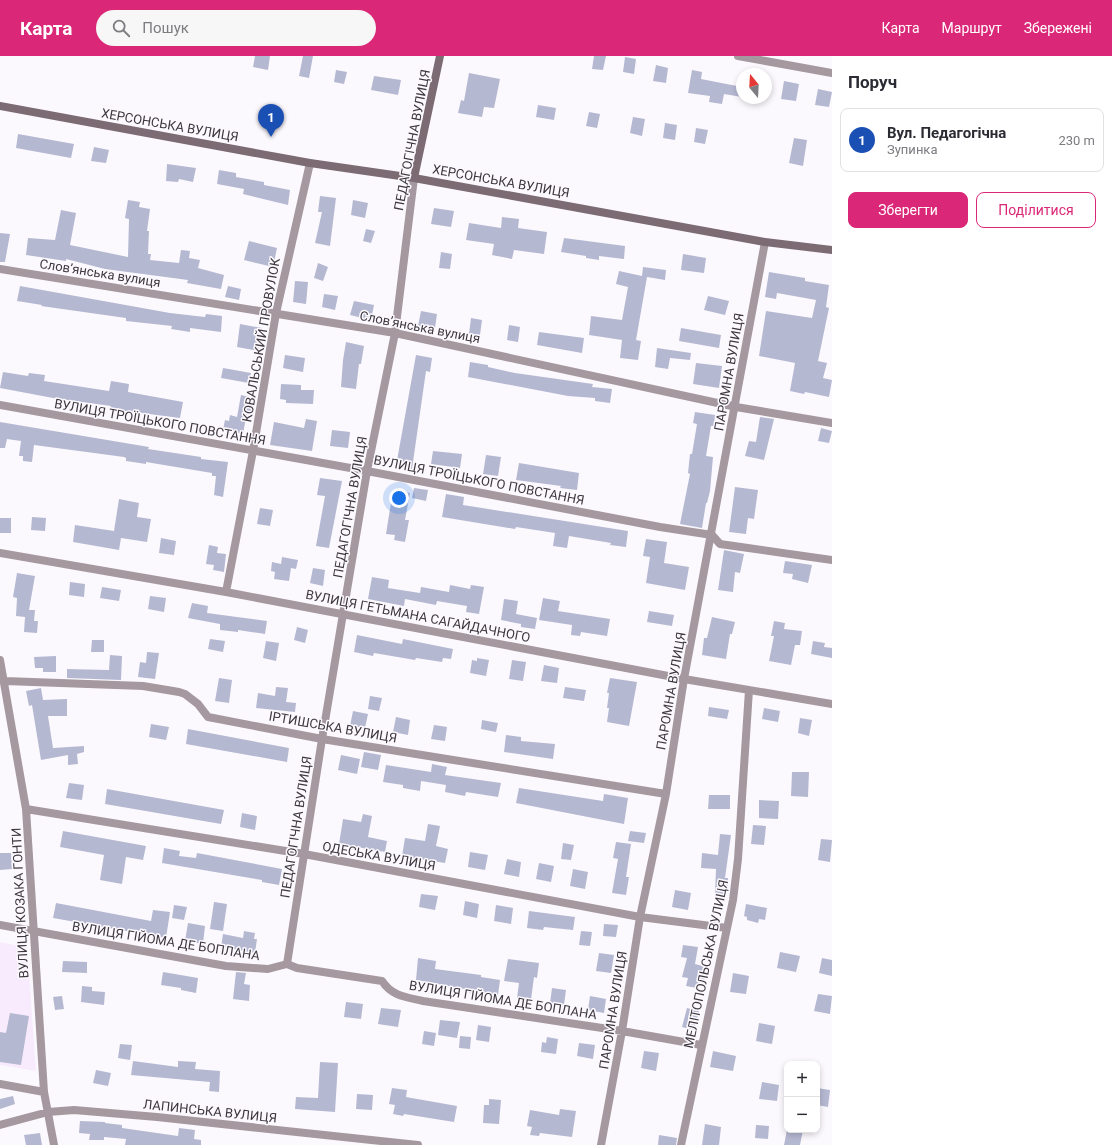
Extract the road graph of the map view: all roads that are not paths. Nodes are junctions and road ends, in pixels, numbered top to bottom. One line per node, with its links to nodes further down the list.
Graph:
1 (440, 56): 7 (main road, ПЕДАГОГІЧНА ВУЛИЦЯ)
2 (738, 56): 3 (street)
3 (749, 57): 4 (street)
4 (832, 72)
5 (0, 106): 6 (main road, ХЕРСОНСЬКА ВУЛИЦЯ)
6 (310, 163): 7 (main road, ХЕРСОНСЬКА ВУЛИЦЯ); 11 (street, КОВАЛЬСЬКИЙ ПРОВУЛОК)
7 (414, 178): 8 (main road, ХЕРСОНСЬКА ВУЛИЦЯ); 12 (street, ПЕДАГОГІЧНА ВУЛИЦЯ)
8 (765, 242): 9 (main road, ХЕРСОНСЬКА ВУЛИЦЯ); 14 (street, ПАРОМНА ВУЛИЦЯ)
9 (832, 250)
10 (0, 270): 11 (street, Словʼянська вулиця)
11 (276, 313): 12 (street, Словʼянська вулиця); 16 (street, КОВАЛЬСЬКИЙ ПРОВУЛОК)
12 (395, 333): 14 (street, Словʼянська вулиця); 17 (street, ПЕДАГОГІЧНА ВУЛИЦЯ)
13 (0, 405): 16 (street, ВУЛИЦЯ ТРОЇЦЬКОГО ПОВСТАННЯ)
14 (736, 407): 15 (street, Словʼянська вулиця); 18 (street, ПАРОМНА ВУЛИЦЯ)
15 (832, 423)
16 (253, 450): 17 (street, ВУЛИЦЯ ТРОЇЦЬКОГО ПОВСТАННЯ); 21 (street, КОВАЛЬСЬКИЙ ПРОВУЛОК)
17 (368, 471): 18 (street, ВУЛИЦЯ ТРОЇЦЬКОГО ПОВСТАННЯ); 22 (street, ПЕДАГОГІЧНА ВУЛИЦЯ)
18 (712, 535): 20 (street, ВУЛИЦЯ ТРОЇЦЬКОГО ПОВСТАННЯ); 24 (street, ПАРОМНА ВУЛИЦЯ)
19 (0, 553): 21 (street, ВУЛИЦЯ ГЕТЬМАНА САГАЙДАЧНОГО)
20 (832, 560)
21 (226, 592): 22 (street, ВУЛИЦЯ ГЕТЬМАНА САГАЙДАЧНОГО)
22 (343, 615): 24 (street, ВУЛИЦЯ ГЕТЬМАНА САГАЙДАЧНОГО); 28 (street, ПЕДАГОГІЧНА ВУЛИЦЯ)
23 (0, 660): 25 (street, ВУЛИЦЯ КОЗАКА ГОНТИ)
24 (684, 679): 26 (street, ВУЛИЦЯ ГЕТЬМАНА САГАЙДАЧНОГО); 29 (street, ПАРОМНА ВУЛИЦЯ)
25 (5, 681): 28 (street, ІРТИШСЬКА ВУЛИЦЯ); 30 (street, ВУЛИЦЯ КОЗАКА ГОНТИ)
26 (749, 690): 27 (street, ВУЛИЦЯ ГЕТЬМАНА САГАЙДАЧНОГО); 34 (street, МЕЛІТОПОЛЬСЬКА ВУЛИЦЯ)
27 (832, 704)
28 (322, 738): 29 (street, ІРТИШСЬКА ВУЛИЦЯ); 31 (street, ПЕДАГОГІЧНА ВУЛИЦЯ)
29 (666, 794): 32 (street, ПАРОМНА ВУЛИЦЯ)
30 (26, 809): 31 (street, ОДЕСЬКА ВУЛИЦЯ); 35 (street, ВУЛИЦЯ КОЗАКА ГОНТИ)
31 (304, 854): 32 (street, ОДЕСЬКА ВУЛИЦЯ); 36 (street, ПЕДАГОГІЧНА ВУЛИЦЯ)
32 (640, 916): 34 (street, ОДЕСЬКА ВУЛИЦЯ); 37 (street, ПАРОМНА ВУЛИЦЯ)
33 (0, 925): 35 (street, ВУЛИЦЯ ГІЙОМА ДЕ БОПЛАНА)
34 (727, 928): 38 (street, МЕЛІТОПОЛЬСЬКА ВУЛИЦЯ)
35 (33, 931): 36 (street, ВУЛИЦЯ ГІЙОМА ДЕ БОПЛАНА); 40 (street, ВУЛИЦЯ КОЗАКА ГОНТИ)
36 (287, 964): 37 (street, ВУЛИЦЯ ГІЙОМА ДЕ БОПЛАНА)
37 (622, 1031): 38 (street, ВУЛИЦЯ ГІЙОМА ДЕ БОПЛАНА); 45 (street, ПАРОМНА ВУЛИЦЯ)
38 (701, 1045): 46 (street, МЕЛІТОПОЛЬСЬКА ВУЛИЦЯ)
39 (0, 1084): 40 (street)
40 (44, 1092): 41 (street, ВУЛИЦЯ КОЗАКА ГОНТИ)
41 (48, 1112): 42 (street, ЛАПИНСЬКА ВУЛИЦЯ); 43 (street, ВУЛИЦЯ КОЗАКА ГОНТИ); 44 (street, ЛАПИНСЬКА ВУЛИЦЯ)
42 (0, 1125)
43 (54, 1145)
44 (418, 1145)
45 (601, 1145)
46 (680, 1145)

